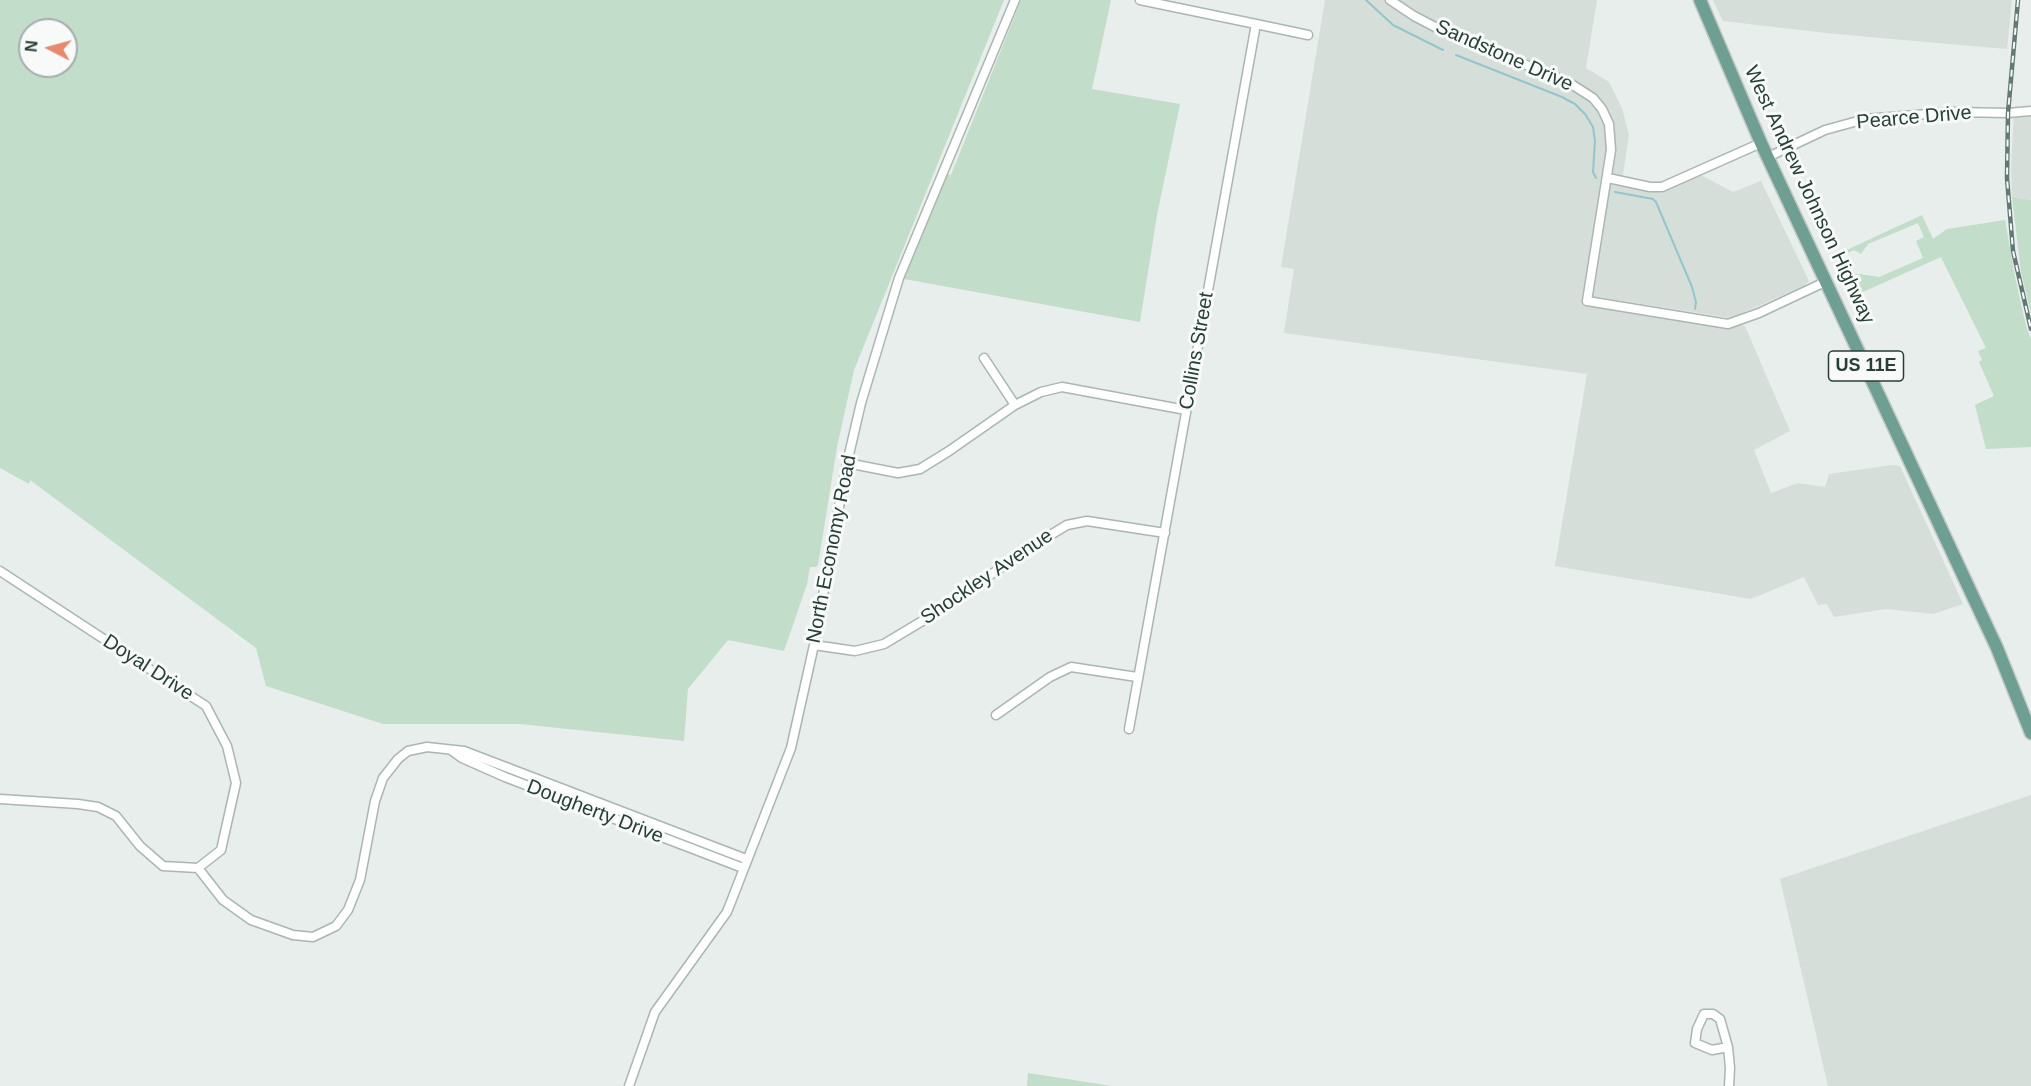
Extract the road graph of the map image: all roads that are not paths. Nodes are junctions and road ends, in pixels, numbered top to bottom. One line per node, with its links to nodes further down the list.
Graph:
1 (1015, 0): 15 (street, North Economy Road)
2 (1140, 0): 5 (street)
3 (1390, 0): 10 (street, Sandstone Drive)
4 (1700, 0): 8 (main road, West Andrew Johnson Highway / US 11E)
5 (1256, 24): 6 (street); 14 (street, Collins Street)
6 (1308, 35)
7 (2031, 111): 9 (street, Pearce Drive)
8 (1761, 143): 9 (main road, West Andrew Johnson Highway / US 11E); 10 (street)
9 (1768, 158): 11 (main road, West Andrew Johnson Highway / US 11E)
10 (1608, 178): 11 (street, Sandstone Drive)
11 (1827, 281): 21 (main road, West Andrew Johnson Highway / US 11E)
12 (984, 358): 13 (street)
13 (1015, 405): 14 (street); 15 (street)
14 (1186, 410): 16 (street, Collins Street)
15 (848, 463): 18 (street, North Economy Road)
16 (1165, 533): 18 (street, Shockley Avenue); 19 (street, Collins Street)
17 (0, 571): 28 (street, Doyal Drive)
18 (814, 645): 27 (street, North Economy Road)
19 (1137, 677): 20 (street); 22 (street, Collins Street)
20 (996, 715)
21 (2030, 726)
22 (1129, 729)
23 (450, 750): 25 (street, Dougherty Drive); 26 (street, Dougherty Drive); 28 (street, Dougherty Drive)
24 (0, 799): 28 (street)
25 (638, 818): 26 (street); 27 (street, Dougherty Drive)
26 (634, 827): 27 (street, Dougherty Drive)
27 (745, 864): 30 (street, North Economy Road)
28 (198, 868)
29 (1728, 1047): 29 (street); 31 (street)
30 (628, 1086)
31 (1729, 1086)

